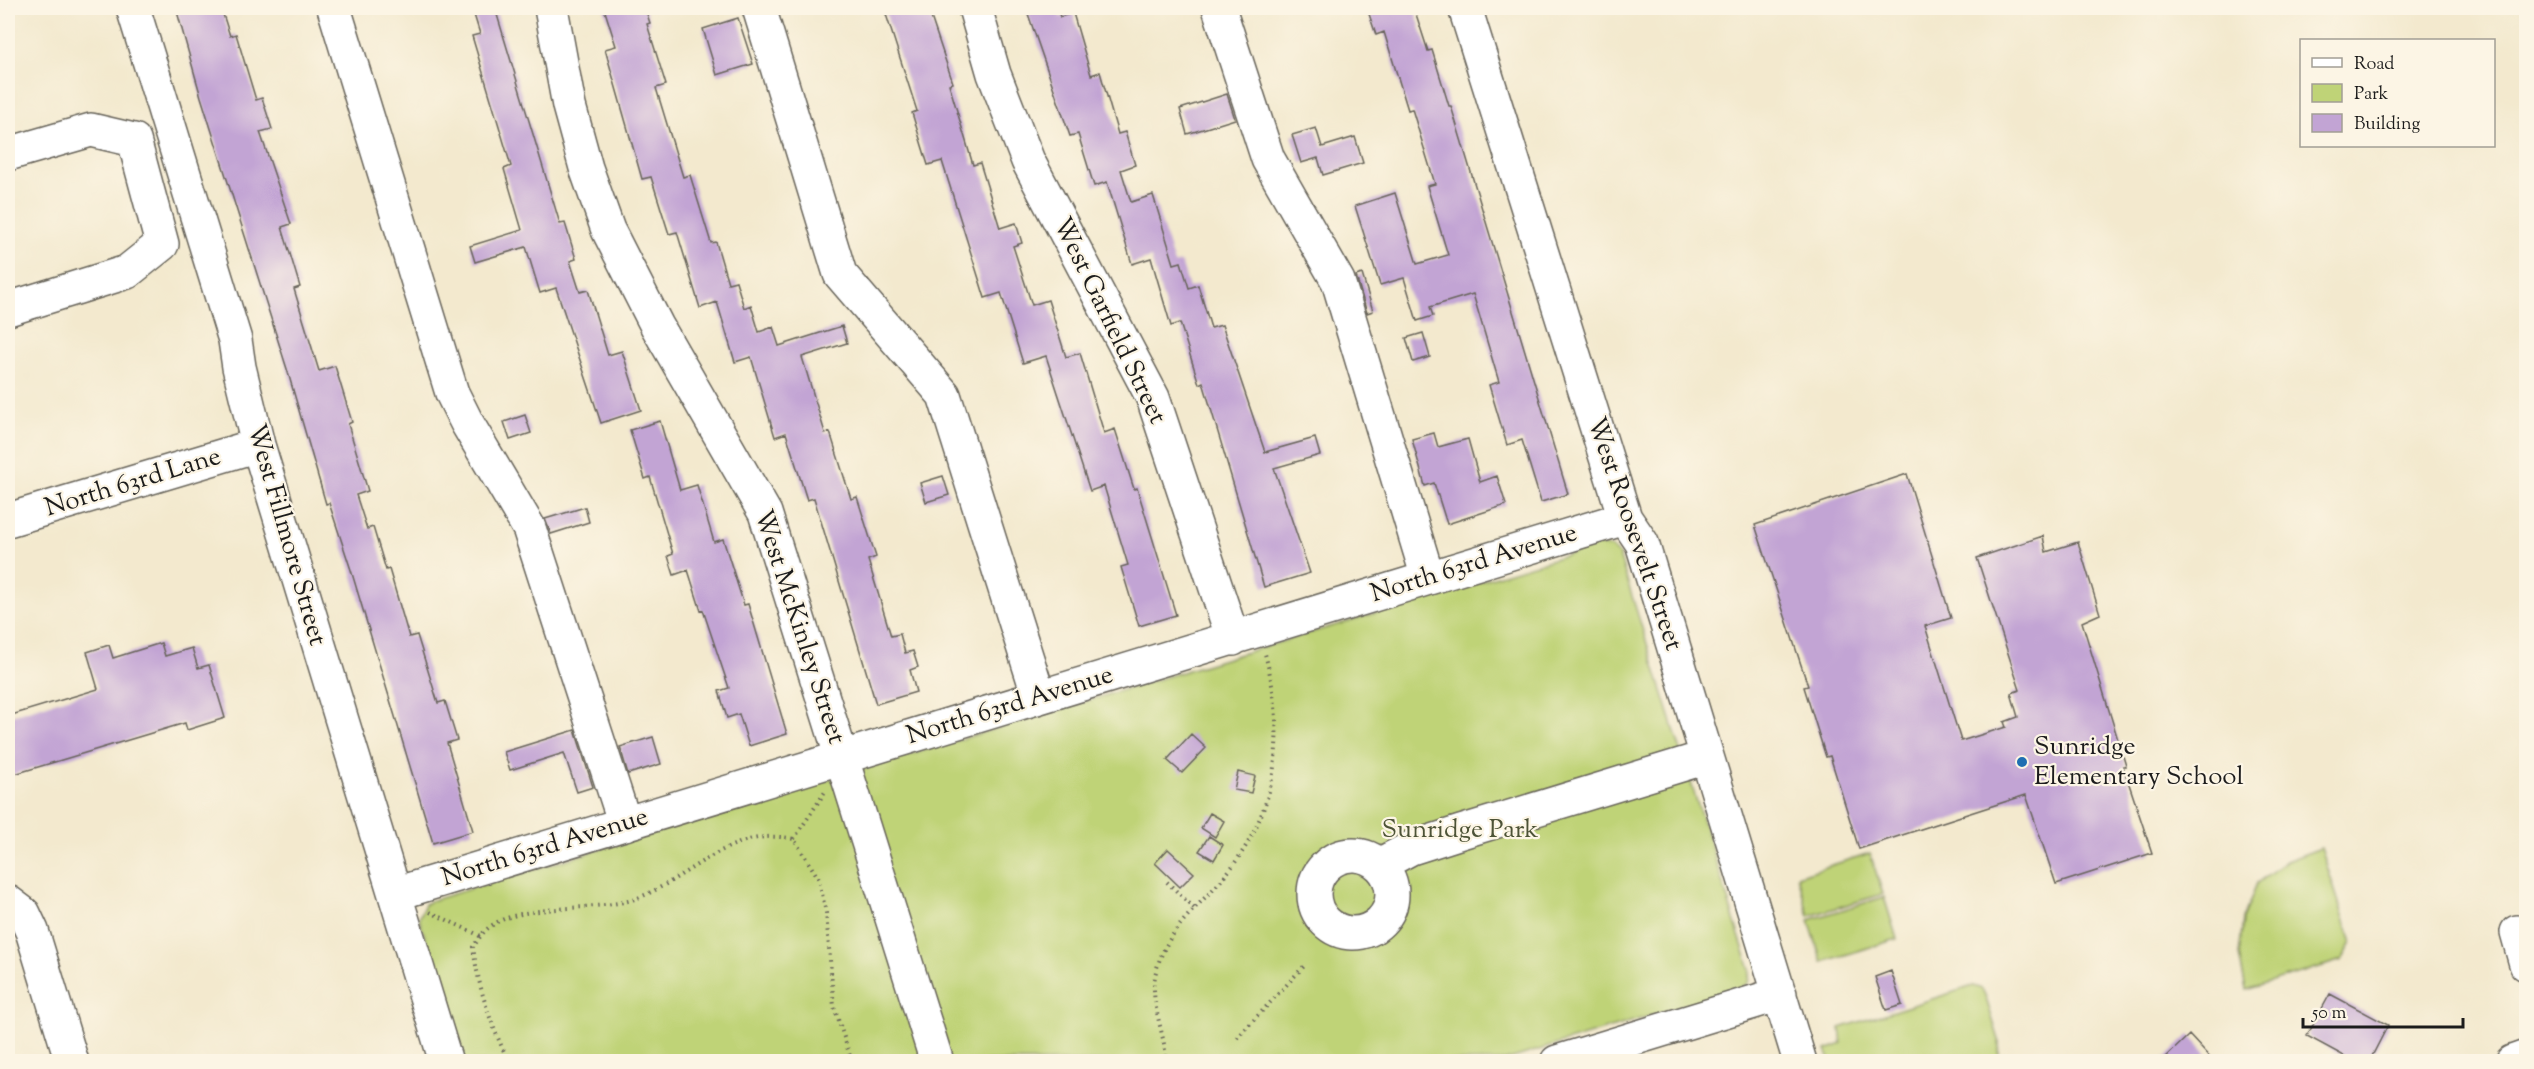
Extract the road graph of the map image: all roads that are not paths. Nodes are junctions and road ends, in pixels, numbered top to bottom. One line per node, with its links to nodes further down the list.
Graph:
1 (133, 8): 10 (street, West Fillmore Street)
2 (334, 8): 18 (street)
3 (551, 8): 17 (street, West McKinley Street)
4 (759, 8): 15 (street)
5 (975, 8): 14 (street, West Garfield Street)
6 (1219, 8): 13 (street)
7 (1465, 8): 11 (street, West Roosevelt Street)
8 (8, 154): 9 (street)
9 (8, 309)
10 (258, 445): 12 (street, North 63rd Lane); 20 (street, West Fillmore Street)
11 (1625, 518): 13 (street, North 63rd Avenue); 16 (street, West Roosevelt Street)
12 (8, 520)
13 (1428, 578): 14 (street, North 63rd Avenue)
14 (1233, 639): 15 (street, North 63rd Avenue)
15 (1039, 697): 17 (street, North 63rd Avenue)
16 (1707, 757): 19 (street); 24 (street, West Roosevelt Street)
17 (841, 758): 18 (street, North 63rd Avenue); 28 (street, West McKinley Street)
18 (625, 824): 20 (street, North 63rd Avenue)
19 (1379, 865)
20 (395, 894): 27 (street, West Fillmore Street)
21 (8, 902): 26 (street)
22 (2517, 932): 23 (street)
23 (2526, 964)
24 (1780, 994): 29 (street); 30 (street, West Roosevelt Street)
25 (2526, 1057): 31 (street)
26 (72, 1062)
27 (446, 1062)
28 (937, 1062)
29 (1557, 1062)
30 (1800, 1062)
31 (2512, 1062)

